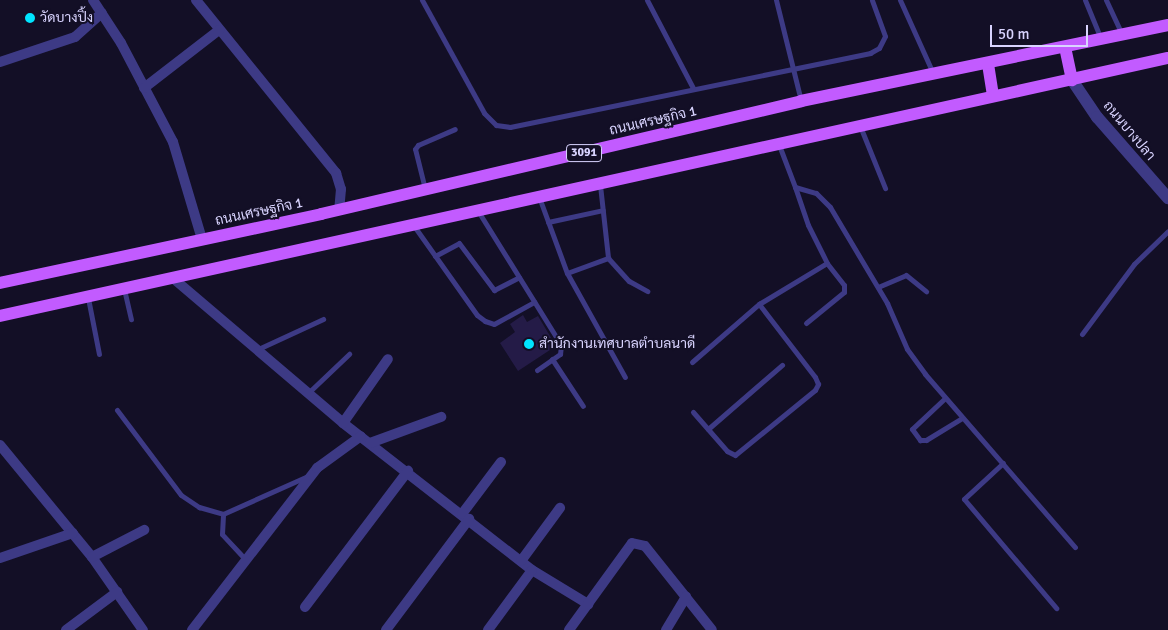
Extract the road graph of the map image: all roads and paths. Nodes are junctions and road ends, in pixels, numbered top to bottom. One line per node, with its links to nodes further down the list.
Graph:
1 (93, 0): 10 (street)
2 (196, 0): 12 (street)
3 (422, 0): 23 (lane)
4 (647, 0): 23 (lane)
5 (776, 0): 19 (lane)
6 (872, 0): 19 (lane)
7 (900, 0): 20 (lane)
8 (1085, 0): 14 (lane)
9 (1106, 0): 13 (lane)
10 (102, 13): 17 (street); 22 (street)
11 (1168, 25): 13 (main road, ถนนเศรษฐกิจ 1 / 3091)
12 (219, 30): 22 (street); 35 (street)
13 (1122, 35): 14 (main road, ถนนเศรษฐกิจ 1 / 3091)
14 (1102, 40): 15 (main road, ถนนเศรษฐกิจ 1 / 3091)
15 (1065, 47): 18 (main road, ถนนเศรษฐกิจ 1 / 3091); 21 (main road)
16 (1168, 58): 21 (main road, 3091)
17 (0, 62)
18 (988, 64): 20 (main road, ถนนเศรษฐกิจ 1 / 3091); 24 (main road)
19 (793, 70): 23 (lane); 25 (lane)
20 (934, 76): 25 (main road, ถนนเศรษฐกิจ 1 / 3091)
21 (1072, 80): 24 (main road, 3091); 34 (street, ถนนบางปลา)
22 (144, 88): 41 (street)
23 (693, 88)
24 (994, 96): 26 (main road, 3091)
25 (801, 101): 32 (main road, ถนนเศรษฐกิจ 1 / 3091)
26 (860, 125): 28 (main road, 3091); 31 (lane)
27 (455, 129): 32 (lane)
28 (778, 142): 29 (main road, 3091); 30 (lane)
29 (600, 182): 33 (main road, 3091); 36 (lane)
30 (795, 187): 44 (lane); 49 (lane)
31 (885, 188)
32 (425, 190): 35 (main road, ถนนเศรษฐกิจ 1 / 3091)
33 (539, 196): 37 (main road, 3091); 38 (lane)
34 (1168, 198)
35 (339, 210): 41 (main road, ถนนเศรษฐกิจ 1 / 3091)
36 (603, 210): 38 (lane); 43 (lane)
37 (478, 211): 39 (main road, 3091); 46 (lane)
38 (548, 222): 45 (lane)
39 (414, 226): 42 (lane); 47 (main road, 3091)
40 (1168, 231): 60 (lane)
41 (202, 239): 48 (main road, ถนนเศรษฐกิจ 1 / 3091)
42 (435, 256): 46 (lane); 54 (lane)
43 (608, 258): 45 (lane); 51 (lane)
44 (827, 264): 55 (lane); 59 (lane)
45 (567, 272): 69 (lane)
46 (518, 277): 54 (lane)
47 (174, 279): 50 (main road, 3091); 61 (street)
48 (0, 283)
49 (878, 287): 52 (lane); 71 (lane)
50 (124, 289): 53 (main road, 3091); 58 (lane)
51 (647, 291)
52 (926, 291)
53 (88, 297): 56 (main road, 3091); 62 (lane)
54 (534, 302): 65 (lane)
55 (759, 304): 66 (lane); 78 (lane)
56 (0, 316)
57 (324, 319): 61 (lane)
58 (131, 320)
59 (806, 323)
60 (1082, 334)
61 (256, 350): 70 (street)
62 (99, 354)
63 (349, 354): 70 (lane)
64 (388, 359): 77 (street)
65 (552, 359): 68 (lane); 72 (lane)
66 (692, 362)
67 (782, 365): 78 (lane)
68 (537, 370)
69 (625, 377)
70 (307, 393): 77 (street)
71 (944, 399): 76 (lane); 76 (lane)
72 (583, 406)
73 (117, 410): 87 (lane)
74 (693, 412): 78 (lane)
75 (441, 417): 80 (street)
76 (962, 418): 83 (lane)
77 (343, 423): 79 (street)
78 (708, 429)
79 (361, 436): 80 (street); 85 (street)
80 (370, 443): 84 (street)
81 (0, 445): 90 (street)
82 (501, 462): 88 (street)
83 (1003, 463): 91 (lane); 101 (lane)
84 (408, 472): 88 (street); 100 (street)
85 (310, 476): 87 (lane); 94 (street)
86 (560, 508): 95 (street)
87 (223, 514): 94 (lane)
88 (465, 517): 95 (street); 105 (street)
89 (144, 530): 92 (street)
90 (73, 533): 92 (street); 93 (street)
91 (1075, 548)
92 (92, 557): 97 (street)
93 (0, 558)
94 (246, 561): 104 (street)
95 (521, 561): 96 (street)
96 (532, 570): 99 (street); 106 (street)
97 (118, 592): 102 (street); 103 (street)
98 (686, 597): 99 (street); 108 (street); 109 (street)
99 (588, 604): 107 (street)
100 (305, 606)
101 (1056, 608)
102 (66, 630)
103 (143, 630)
104 (192, 630)
105 (386, 630)
106 (488, 630)
107 (569, 630)
108 (666, 630)
109 (712, 630)

